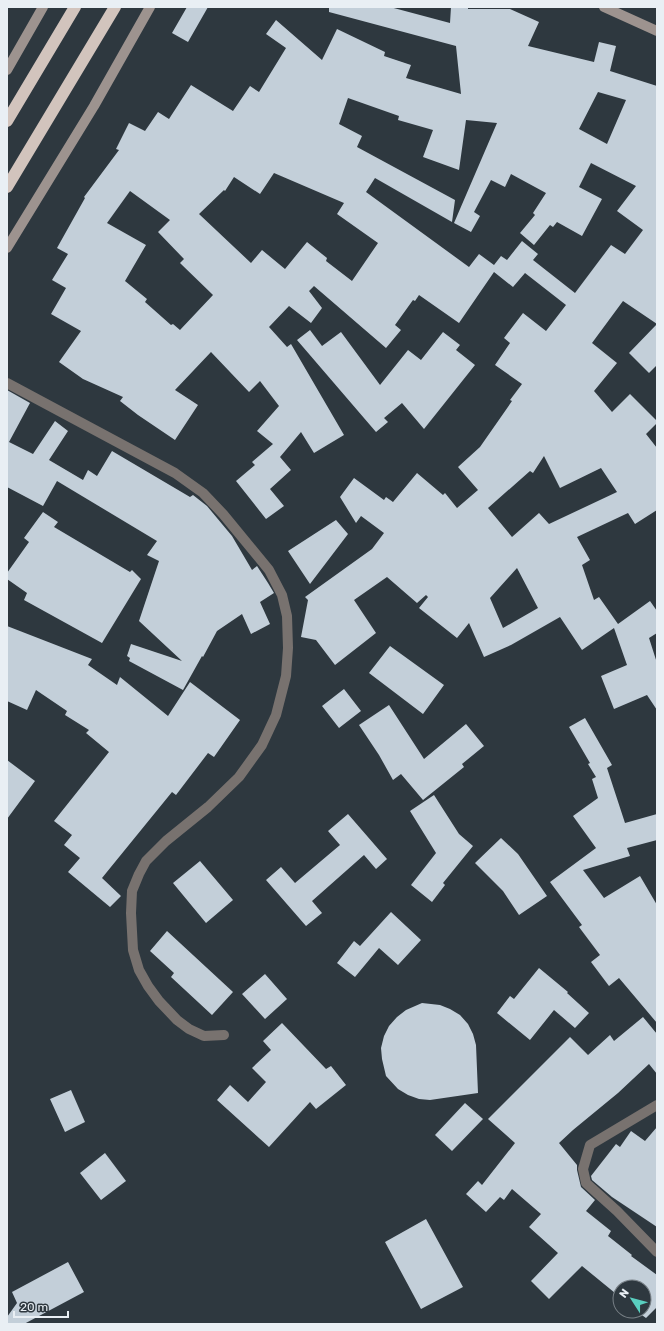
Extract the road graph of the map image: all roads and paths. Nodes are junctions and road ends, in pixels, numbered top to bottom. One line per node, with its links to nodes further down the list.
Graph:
1 (75, 7): 8 (highway)
2 (115, 7): 9 (highway)
3 (150, 7): 10 (street)
4 (604, 7): 6 (street)
5 (40, 8): 7 (street)
6 (657, 31)
7 (7, 70)
8 (7, 121)
9 (7, 187)
10 (7, 248)
11 (7, 383): 12 (street)
12 (224, 1035)
13 (657, 1105): 14 (street)
14 (656, 1249)

